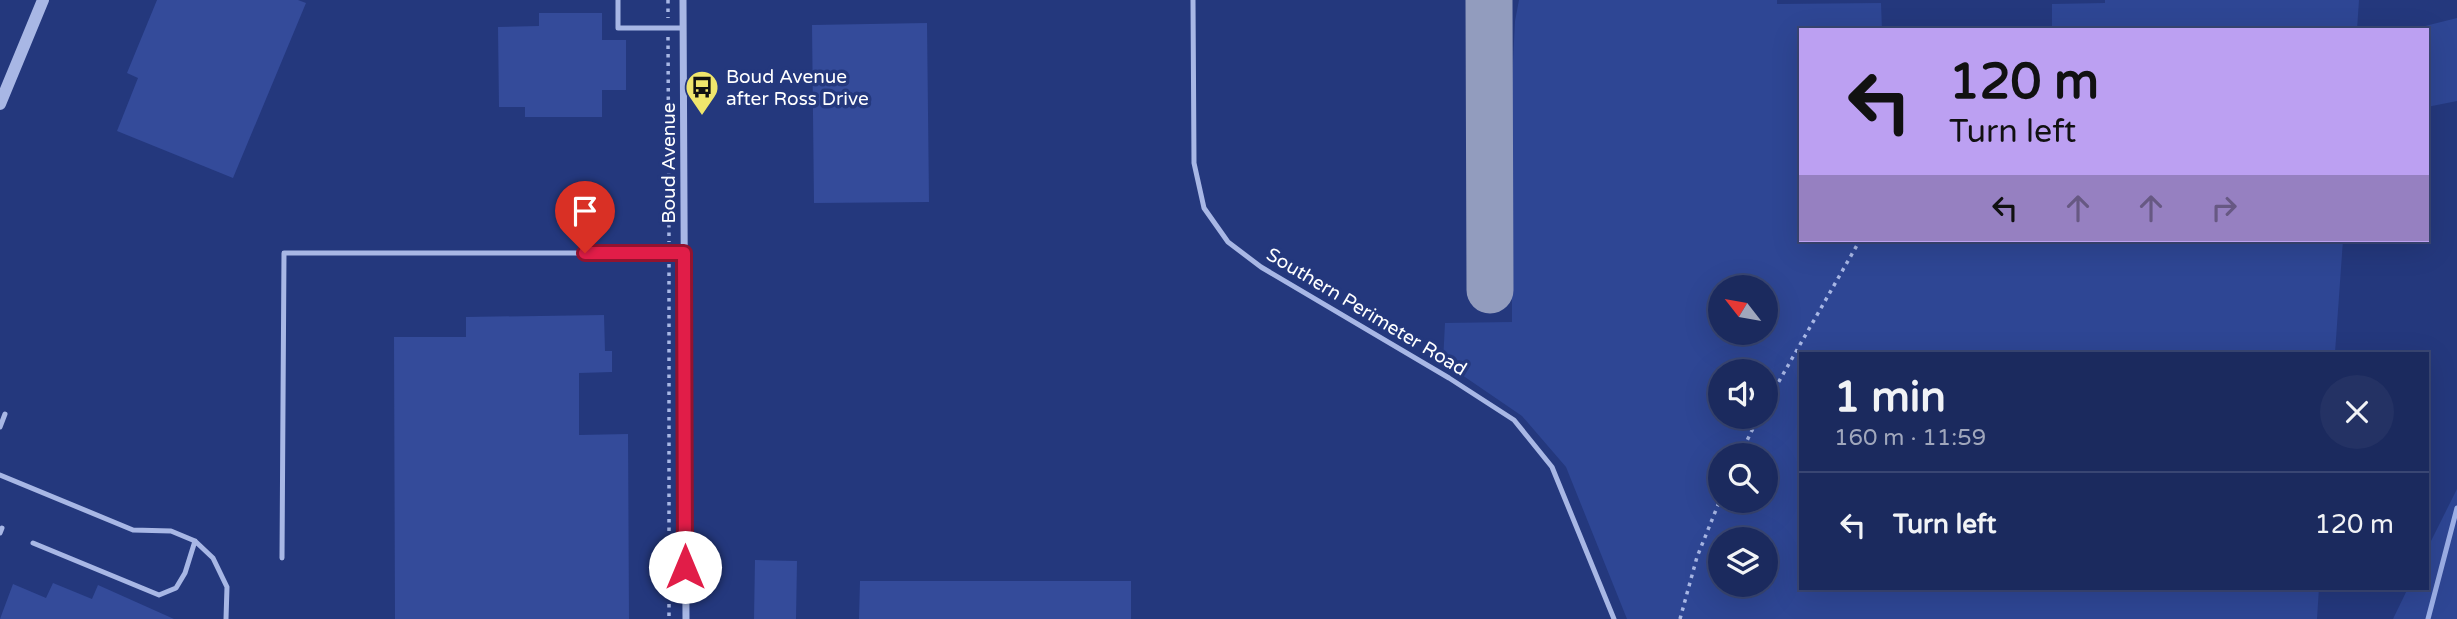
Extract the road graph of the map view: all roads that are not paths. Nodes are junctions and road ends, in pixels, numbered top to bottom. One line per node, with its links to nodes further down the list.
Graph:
1 (43, 0): 6 (street)
2 (618, 0): 5 (lane)
3 (683, 0): 5 (street, Boud Avenue)
4 (1193, 0): 16 (lane, Southern Perimeter Road)
5 (683, 28): 7 (street, Boud Avenue)
6 (0, 104)
7 (684, 253): 13 (lane); 15 (street, Boud Avenue)
8 (5, 414): 9 (lane)
9 (0, 427)
10 (0, 475): 11 (lane)
11 (195, 541): 12 (lane); 14 (lane)
12 (33, 543)
13 (282, 558)
14 (226, 619)
15 (686, 619)
16 (1614, 619)

